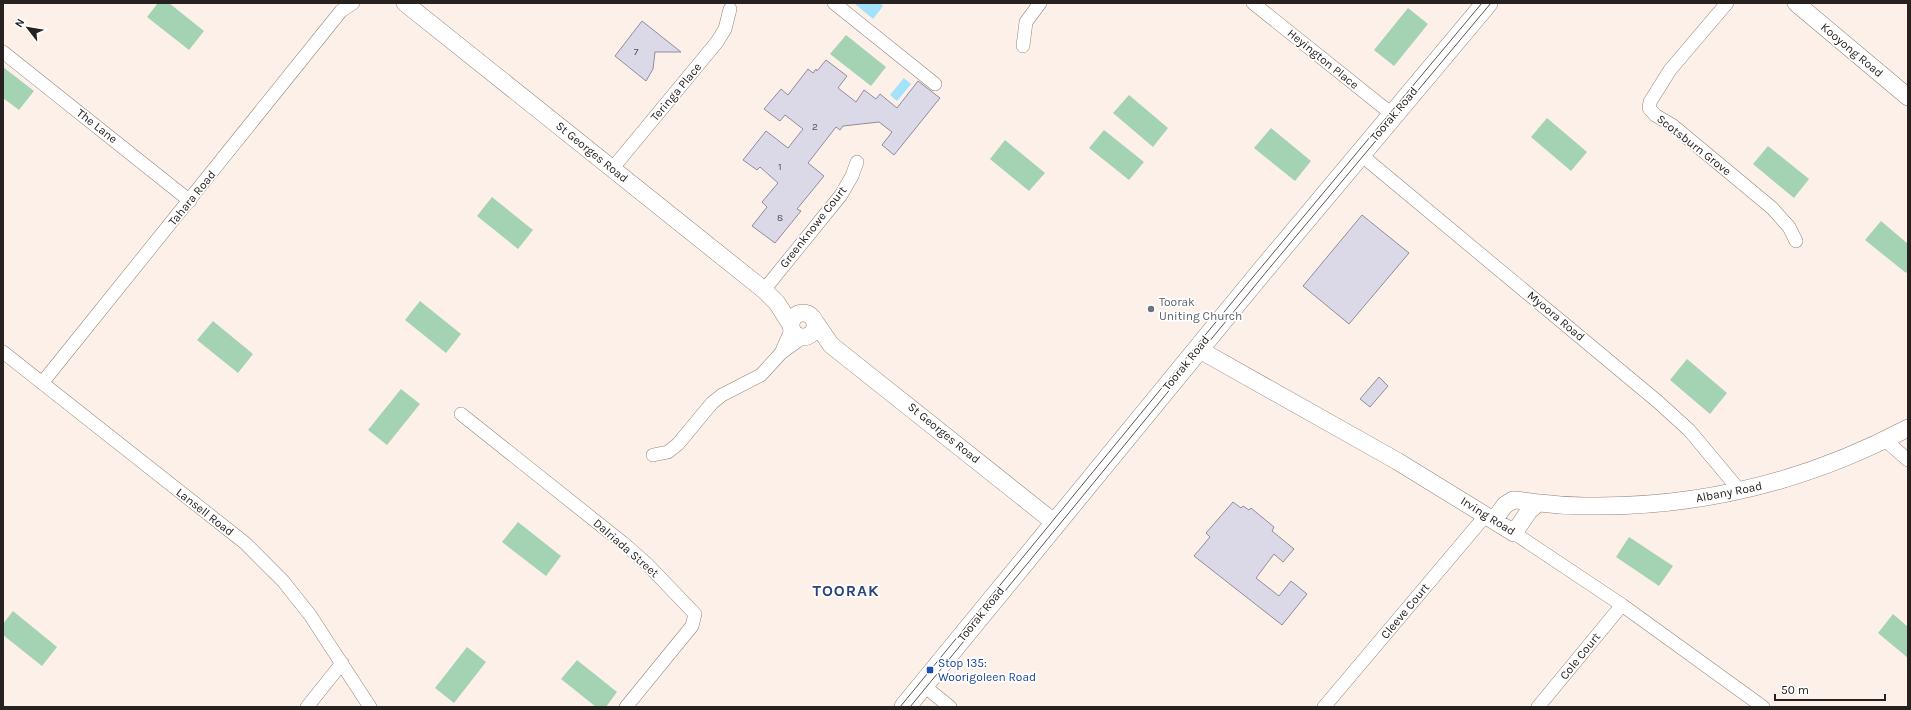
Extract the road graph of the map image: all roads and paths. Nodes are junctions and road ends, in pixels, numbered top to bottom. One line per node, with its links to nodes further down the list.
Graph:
1 (353, 3): 9 (street, Tahara Road)
2 (405, 3): 18 (street, St Georges Road)
3 (834, 3): 13 (street)
4 (1040, 3): 11 (street)
5 (1253, 3): 15 (street, Heyington Place)
6 (1487, 3): 15 (main road, Toorak Road)
7 (1727, 3): 20 (street, Scotsburn Grove)
8 (1796, 3): 14 (street, Kooyong Road)
9 (343, 7): 19 (street, Tahara Road)
10 (730, 9): 18 (street, Teringa Place)
11 (1022, 46)
12 (3, 52): 19 (street, The Lane)
13 (936, 84)
14 (1908, 97)
15 (1393, 115): 16 (main road, Toorak Road)
16 (1360, 154): 24 (main road, Toorak Road); 32 (street, Myoora Road)
17 (856, 162): 21 (street, Greenknowe Court)
18 (612, 169): 21 (street, St Georges Road)
19 (190, 201): 26 (street, Tahara Road)
20 (1796, 241)
21 (764, 290): 22 (street, St Georges Road)
22 (799, 328): 23 (street, St Georges Road); 23 (street, St Georges Road); 30 (street)
23 (831, 345): 35 (street, St Georges Road)
24 (1198, 349): 34 (street, Irving Road); 35 (main road, Toorak Road)
25 (3, 352): 26 (street, Lansell Road)
26 (42, 383): 38 (street, Lansell Road)
27 (460, 414): 42 (street, Dalriada Street)
28 (1908, 428): 29 (street, Albany Road)
29 (1885, 440): 31 (street); 32 (street, Albany Road)
30 (653, 454)
31 (1908, 460)
32 (1740, 491): 33 (street, Albany Road)
33 (1538, 503): 34 (street, Albany Road); 36 (street)
34 (1490, 518): 36 (street, Irving Road); 45 (street, Cleeve Court)
35 (1055, 523): 39 (main road, Toorak Road)
36 (1514, 533): 37 (street, Irving Road)
37 (1622, 605): 46 (street, Cole Court); 47 (street, Irving Road)
38 (342, 663): 40 (street); 41 (street, Lansell Road)
39 (923, 685): 43 (main road, Toorak Road); 44 (street)
40 (307, 707)
41 (370, 707)
42 (626, 707)
43 (905, 707)
44 (950, 707)
45 (1324, 707)
46 (1538, 707)
47 (1763, 707)

